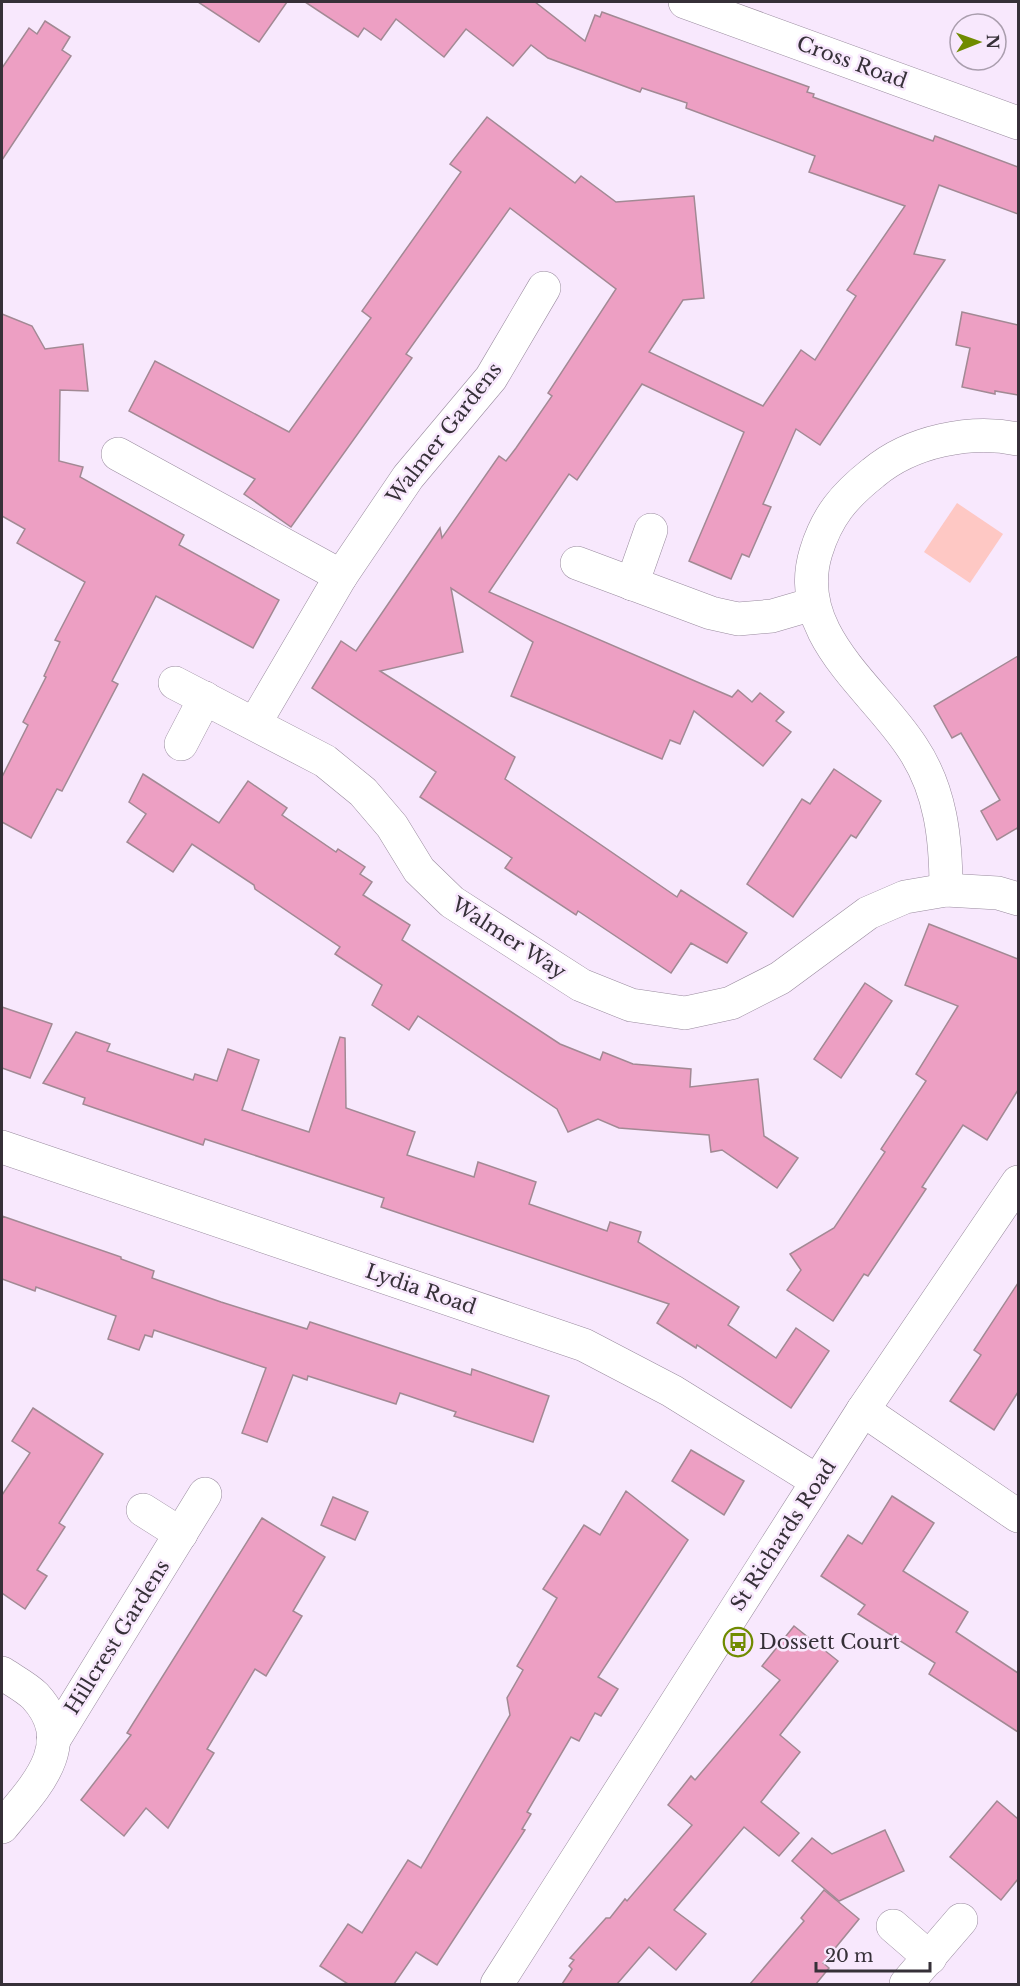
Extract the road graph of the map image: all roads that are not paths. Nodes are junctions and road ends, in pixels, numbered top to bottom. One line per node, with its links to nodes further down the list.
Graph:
1 (685, 2): 2 (street, Cross Road)
2 (1018, 123)
3 (544, 288): 8 (street, Walmer Gardens)
4 (1018, 439): 10 (street)
5 (118, 454): 8 (street)
6 (651, 530): 9 (street)
7 (577, 563): 9 (street)
8 (340, 576): 13 (street, Walmer Gardens)
9 (632, 584): 10 (street)
10 (813, 604): 15 (street)
11 (175, 683): 12 (street, Walmer Way)
12 (205, 698): 13 (street, Walmer Way); 14 (street)
13 (255, 723): 15 (street, Walmer Way)
14 (181, 744)
15 (946, 890): 16 (street, Walmer Way)
16 (1018, 898)
17 (2, 1147): 20 (street, Lydia Road)
18 (1018, 1182): 19 (street, St Richards Road)
19 (863, 1410): 20 (street, St Richards Road); 23 (street)
20 (817, 1481): 31 (street, St Richards Road)
21 (205, 1494): 24 (street, Hillcrest Gardens)
22 (143, 1510): 24 (street)
23 (1018, 1516)
24 (181, 1534): 26 (street, Hillcrest Gardens)
25 (2, 1672): 26 (street, Hillcrest Gardens)
26 (53, 1741): 27 (street, Hillcrest Gardens)
27 (2, 1827)
28 (961, 1920): 30 (street)
29 (893, 1926): 30 (street)
30 (930, 1958): 32 (street)
31 (497, 1984)
32 (906, 1984)

